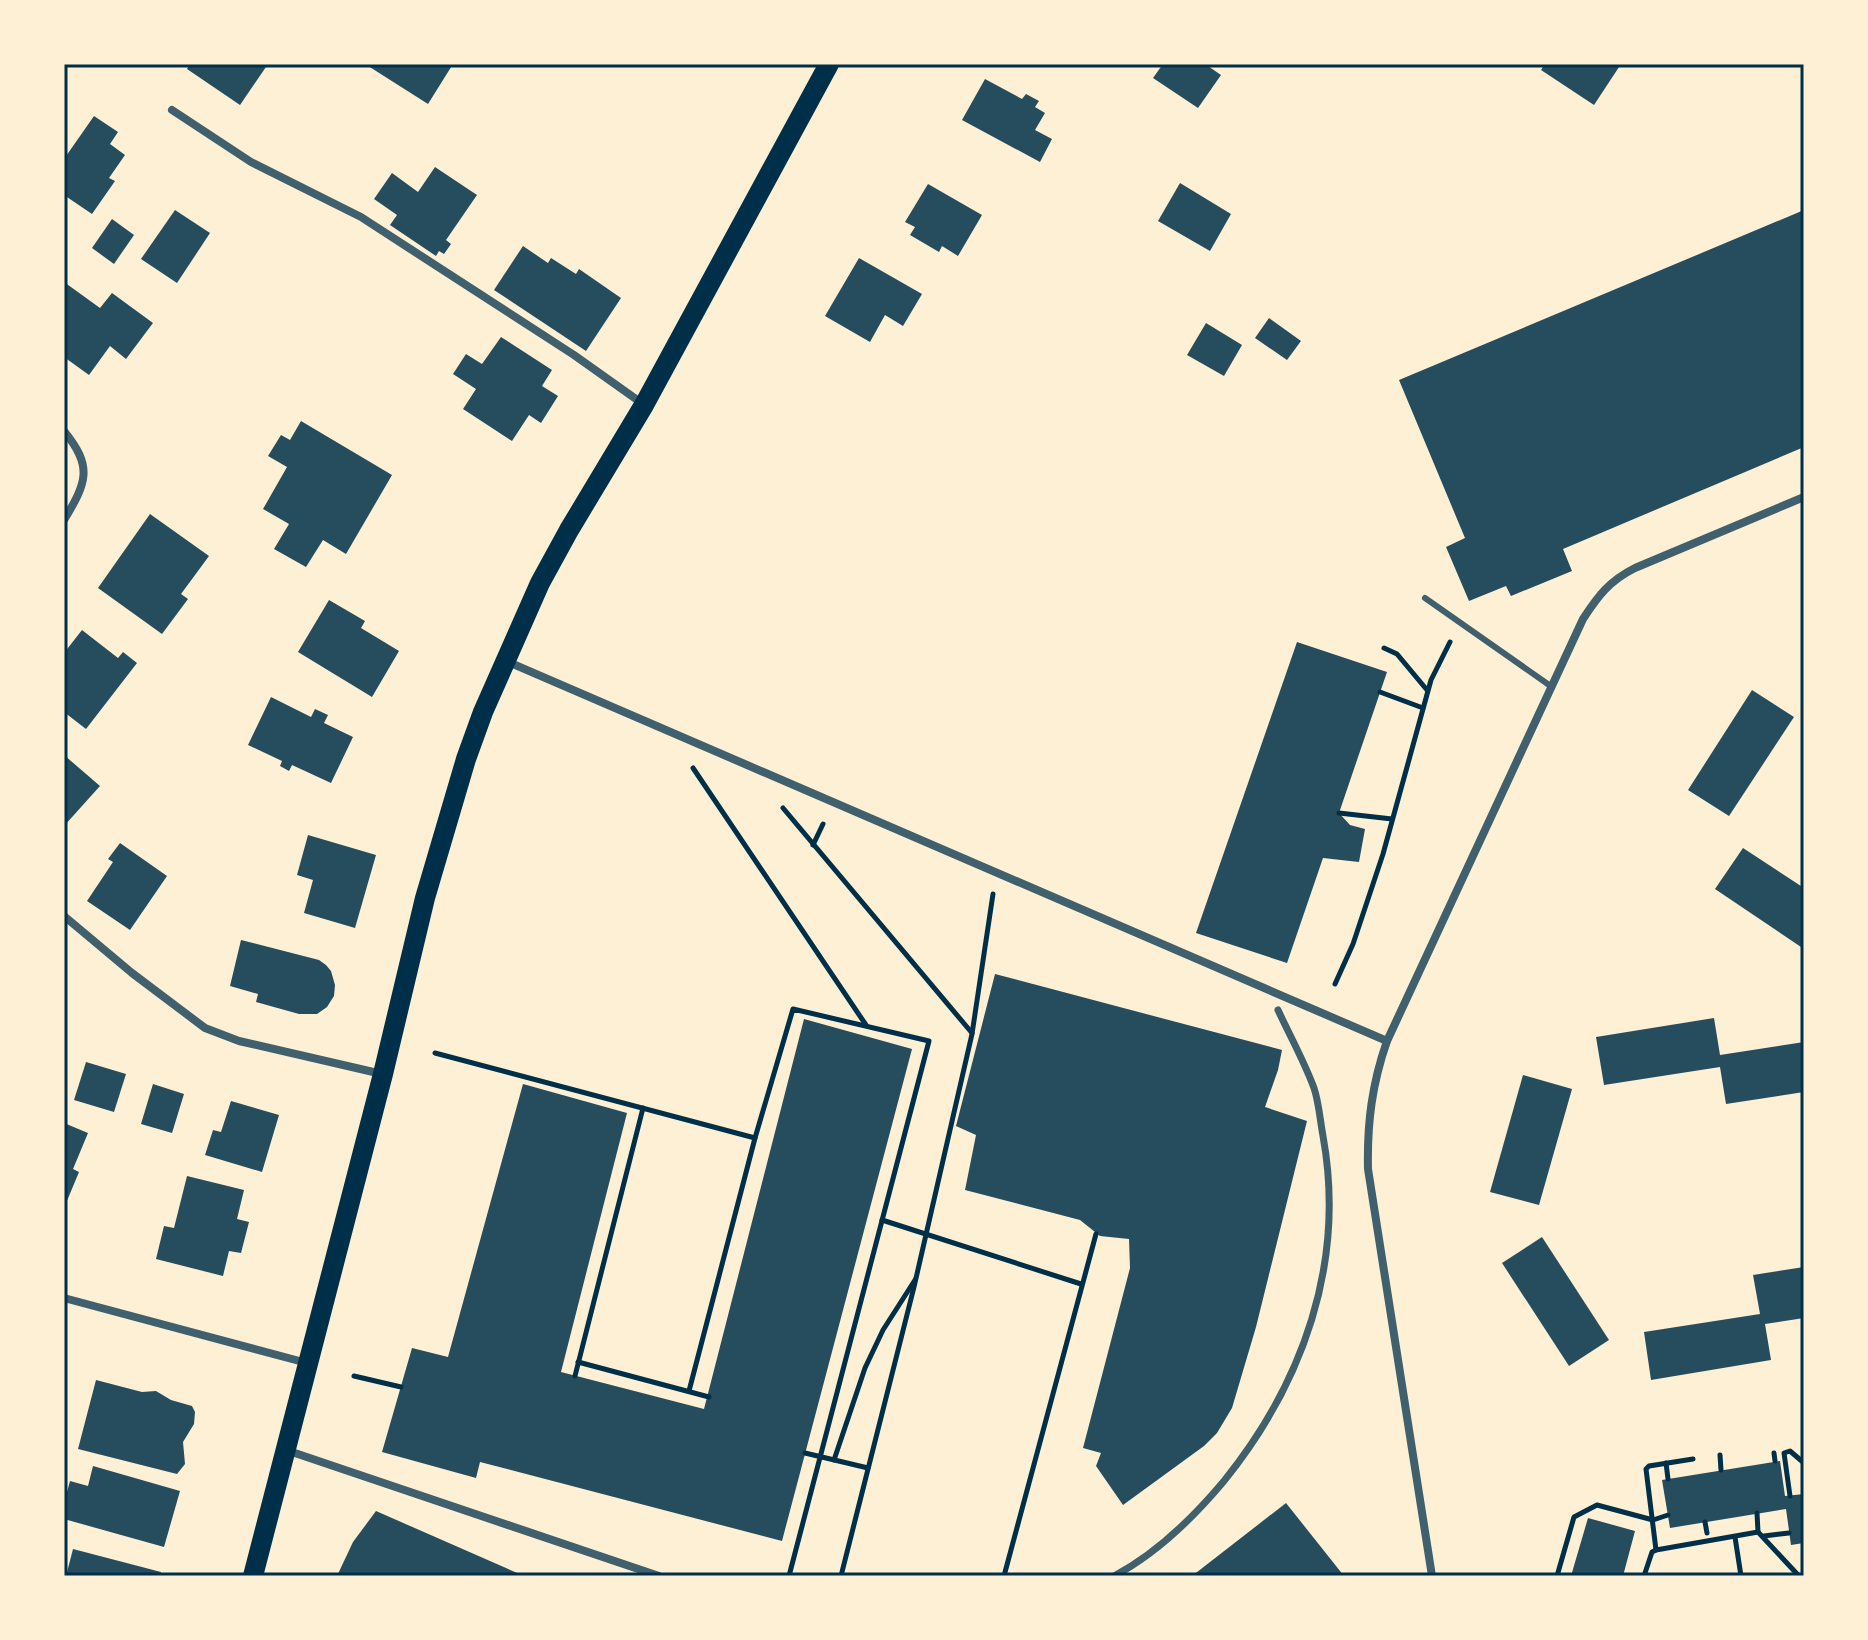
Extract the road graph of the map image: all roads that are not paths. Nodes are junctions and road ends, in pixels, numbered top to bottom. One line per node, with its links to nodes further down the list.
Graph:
1 (829, 64): 3 (main road)
2 (172, 110): 3 (street)
3 (644, 405): 8 (main road)
4 (64, 431): 6 (street)
5 (1804, 497): 9 (street)
6 (64, 520)
7 (1425, 598): 9 (lane)
8 (504, 660): 12 (street); 13 (main road)
9 (1552, 687): 12 (street)
10 (64, 916): 13 (street)
11 (1278, 1010): 19 (street)
12 (1387, 1041): 20 (street)
13 (383, 1074): 15 (main road)
14 (64, 1298): 15 (street)
15 (308, 1363): 16 (main road)
16 (286, 1450): 17 (main road); 18 (street)
17 (253, 1576)
18 (659, 1576)
19 (1114, 1576)
20 (1432, 1576)

